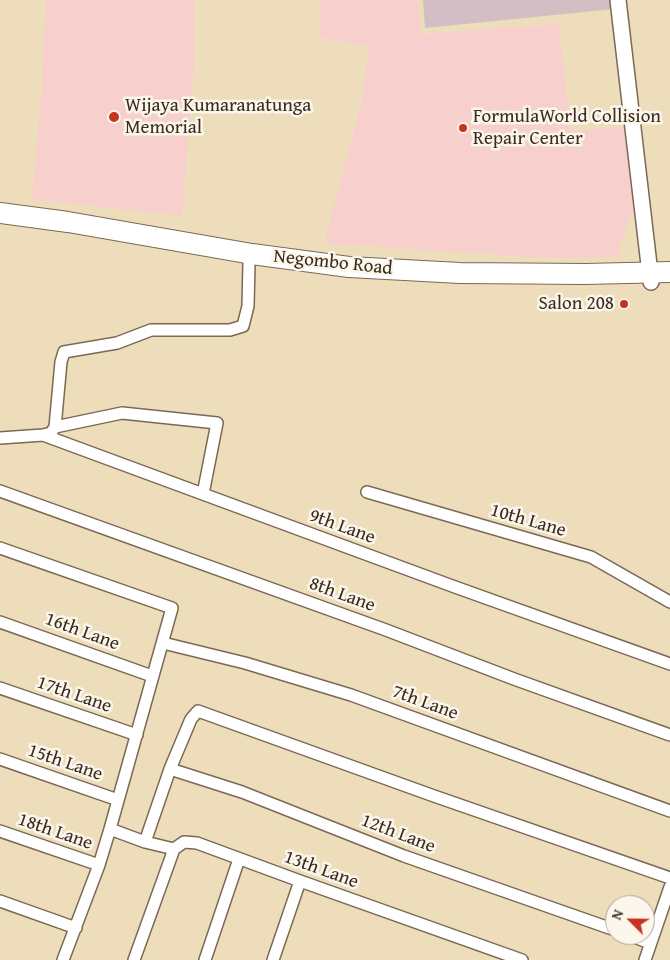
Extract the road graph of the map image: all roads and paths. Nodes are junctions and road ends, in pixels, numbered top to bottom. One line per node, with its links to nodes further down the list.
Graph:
1 (618, 0): 6 (street)
2 (0, 213): 6 (highway, Negombo Road)
3 (0, 223): 4 (highway, Negombo Road)
4 (249, 263): 6 (highway, Negombo Road); 7 (street)
5 (670, 272): 6 (highway, Negombo Road)
6 (657, 279)
7 (55, 427): 8 (street); 12 (street)
8 (43, 435): 9 (street, 9th Lane); 12 (street, 9th Lane)
9 (0, 438)
10 (0, 491): 21 (street, 8th Lane)
11 (367, 492): 14 (street, 10th Lane)
12 (203, 494): 17 (street, 9th Lane)
13 (0, 548): 16 (street)
14 (670, 602)
15 (0, 622): 18 (street, 16th Lane)
16 (163, 643): 18 (street); 25 (street, 7th Lane)
17 (670, 664)
18 (152, 676): 20 (street)
19 (0, 688): 20 (street, 17th Lane)
20 (137, 735): 24 (street)
21 (670, 735)
22 (0, 759): 24 (street, 15th Lane)
23 (170, 770): 28 (street); 32 (street); 36 (street, 12th Lane)
24 (118, 800): 26 (street)
25 (670, 810)
26 (110, 829): 28 (street); 31 (street)
27 (0, 831): 31 (street, 18th Lane)
28 (145, 842): 29 (street)
29 (174, 849): 30 (street, 13th Lane); 41 (street)
30 (239, 859): 33 (street, 13th Lane); 42 (street)
31 (99, 865): 37 (street)
32 (670, 878)
33 (300, 881): 43 (street); 44 (street, 13th Lane)
34 (670, 887): 38 (street)
35 (0, 901): 37 (street)
36 (605, 926)
37 (76, 928): 40 (street)
38 (655, 929)
39 (649, 945): 45 (street)
40 (63, 960)
41 (134, 960)
42 (205, 960)
43 (273, 960)
44 (522, 960)
45 (645, 960)

